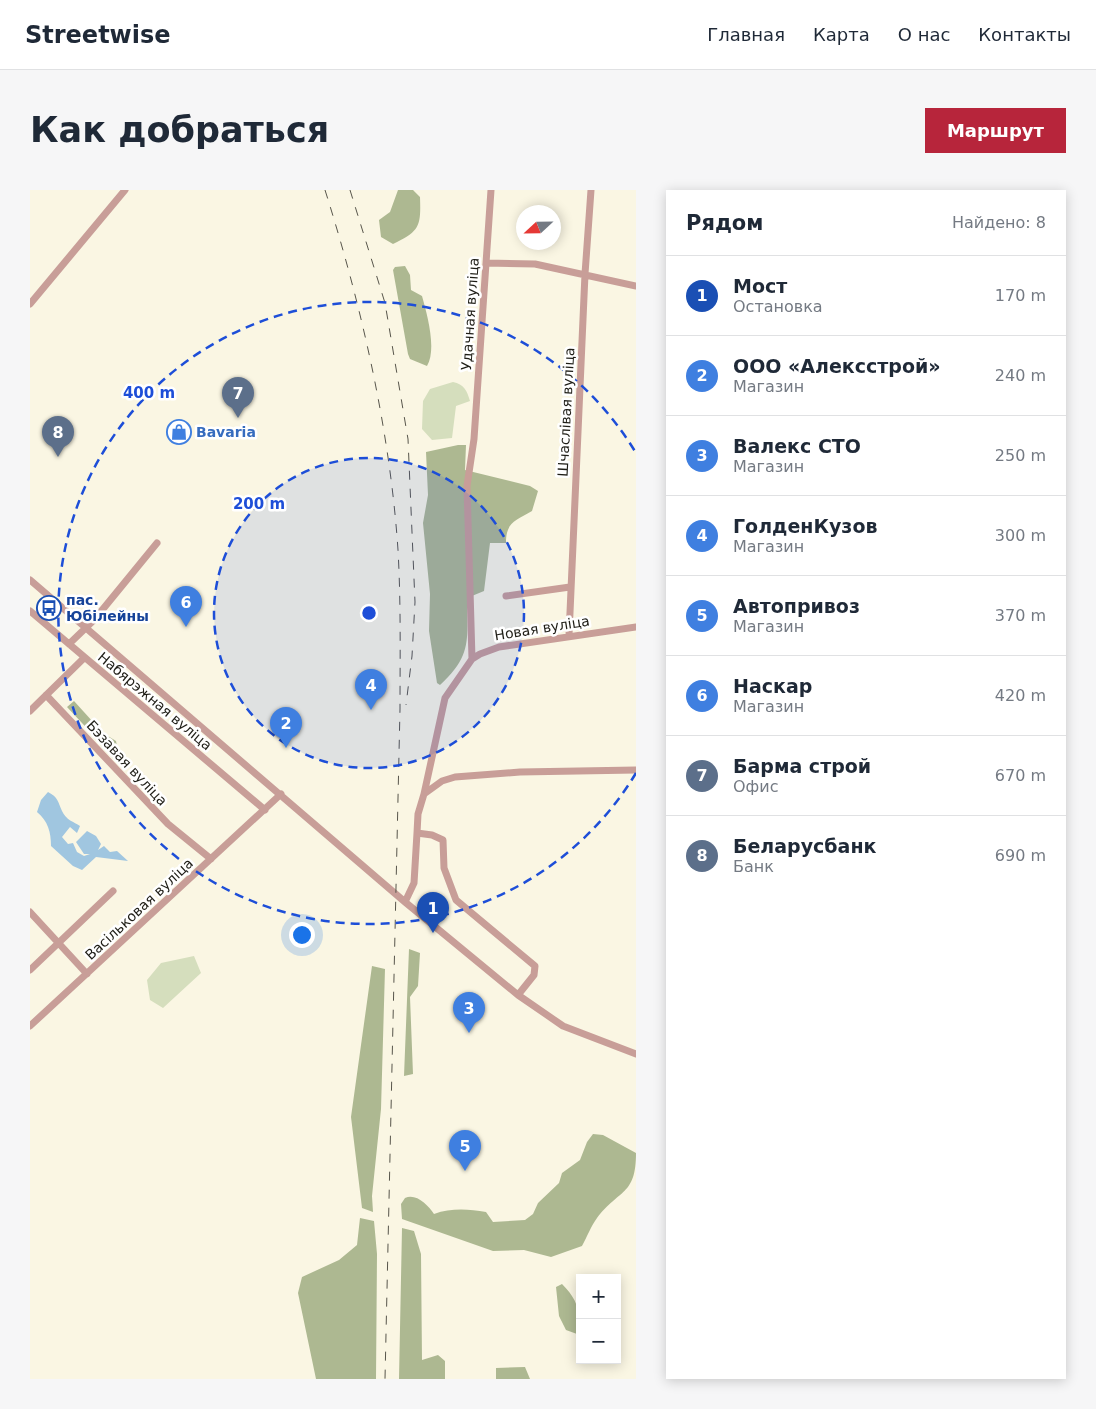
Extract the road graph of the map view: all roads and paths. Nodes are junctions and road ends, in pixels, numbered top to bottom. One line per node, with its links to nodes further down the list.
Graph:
1 (125, 190): 7 (street)
2 (491, 190): 4 (street, Удачная вуліца)
3 (591, 190): 5 (street, Шчаслівая вуліца)
4 (486, 263): 5 (street); 18 (street, Удачная вуліца)
5 (585, 274): 6 (street); 10 (street, Шчаслівая вуліца)
6 (636, 286)
7 (30, 304)
8 (156, 543): 14 (street)
9 (30, 580): 14 (street)
10 (570, 588): 11 (street); 15 (street, Шчаслівая вуліца)
11 (506, 596)
12 (30, 611): 16 (street, Набярэжная вуліца)
13 (636, 627): 15 (street, Новая вуліца)
14 (85, 628): 16 (street); 22 (street)
15 (568, 635): 18 (street, Новая вуліца)
16 (69, 644): 17 (street, Набярэжная вуліца)
17 (84, 658): 19 (street); 24 (street, Набярэжная вуліца)
18 (472, 659): 23 (street)
19 (46, 695): 20 (street); 26 (street, Бэзавая вуліца)
20 (30, 711)
21 (636, 770): 23 (street)
22 (281, 794): 24 (street, Васільковая вуліца); 28 (street)
23 (424, 794): 25 (street)
24 (265, 810): 26 (street, Васільковая вуліца)
25 (417, 833): 28 (street); 33 (street)
26 (211, 859): 32 (street, Васільковая вуліца)
27 (113, 891): 30 (street)
28 (405, 902): 33 (street)
29 (30, 912): 30 (street)
30 (59, 944): 31 (street); 32 (street)
31 (30, 970)
32 (87, 974): 34 (street, Васільковая вуліца)
33 (518, 995): 35 (street)
34 (30, 1026)
35 (636, 1054)

